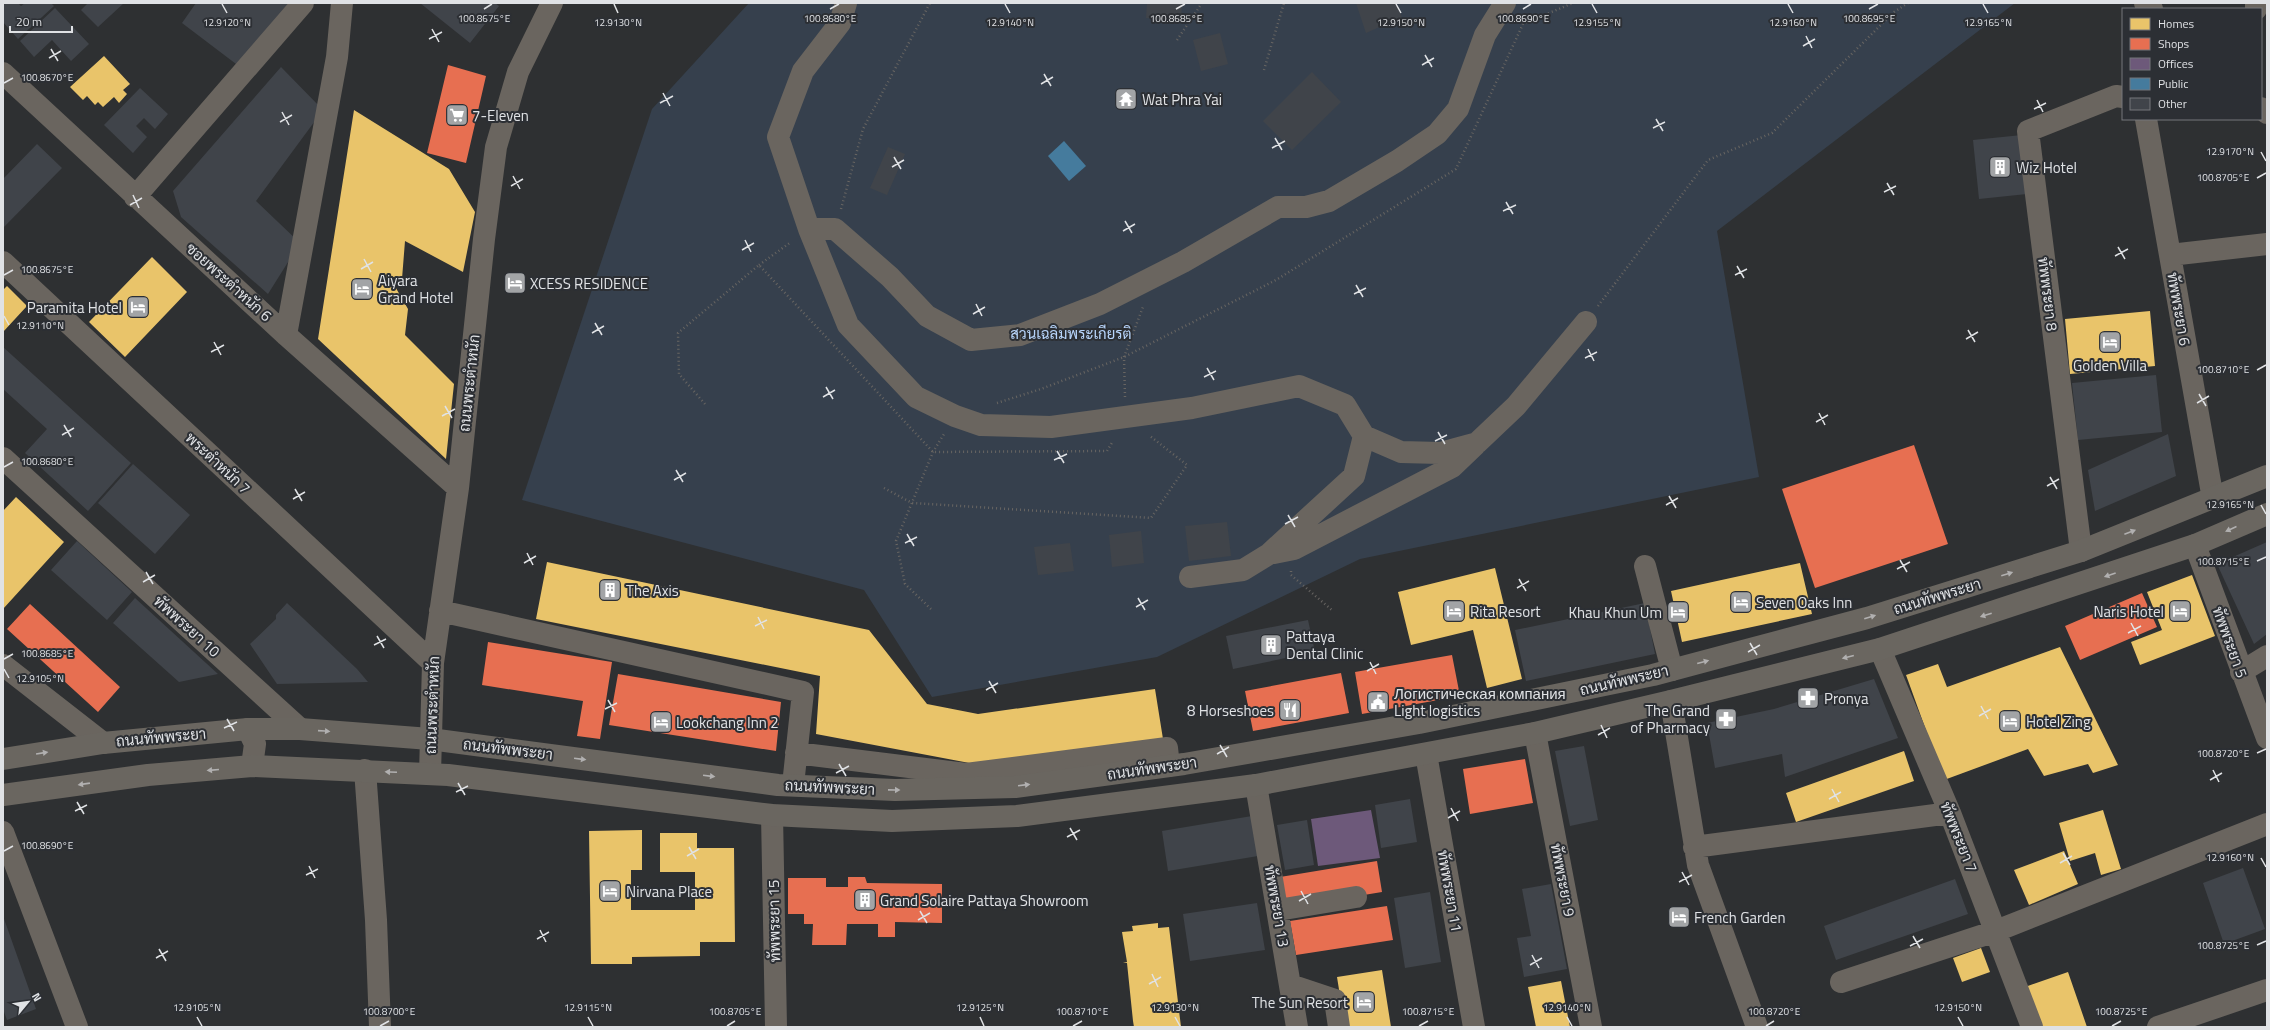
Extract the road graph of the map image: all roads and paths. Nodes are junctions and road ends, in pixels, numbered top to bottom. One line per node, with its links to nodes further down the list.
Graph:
1 (303, 3): 16 (street)
2 (342, 3): 24 (street)
3 (552, 3): 33 (street, ถนนพระตำหนัก)
4 (846, 3): 17 (street)
5 (930, 3): 18 (path)
6 (1202, 3): 11 (path)
7 (1284, 3): 12 (path)
8 (1505, 3): 18 (street)
9 (1573, 3): 26 (path)
10 (1908, 3): 23 (path)
11 (1177, 40)
12 (1264, 70)
13 (3, 73): 16 (street, ซอยพระตำหนัก 6)
14 (2120, 97): 41 (street, ทัพพระยา 8)
15 (2146, 120): 20 (street, ทัพพระยา 6)
16 (135, 197): 24 (street, ซอยพระตำหนัก 6)
17 (809, 229): 18 (street); 22 (path); 27 (street)
18 (835, 229)
19 (2267, 244): 20 (street)
20 (2170, 255): 35 (street, ทัพพระยา 6)
21 (3, 262): 50 (street, พระตำหนัก 7)
22 (759, 265): 25 (path); 30 (path)
23 (1586, 322): 29 (street)
24 (286, 335): 33 (street, ซอยพระตำหนัก 6)
25 (705, 404)
26 (991, 404)
27 (955, 416): 28 (street); 30 (path)
28 (1364, 436): 29 (street); 42 (street)
29 (1477, 443): 40 (street)
30 (933, 452): 36 (path)
31 (3, 458): 56 (street, ทัพพระยา 10)
32 (2267, 476): 35 (main road, ถนนทัพพระยา)
33 (458, 488): 46 (street, ถนนพระตำหนัก)
34 (884, 488): 36 (path)
35 (2213, 499): 41 (main road, ถนนทัพพระยา, one-way to 35)
36 (912, 503): 38 (path); 45 (path)
37 (2267, 514): 39 (main road, ถนนทัพพระยา, one-way to 39)
38 (1151, 518)
39 (2195, 545): 48 (main road, ถนนทัพพระยา, one-way to 48); 53 (street, ทัพพระยา 5)
40 (1294, 548): 42 (street); 47 (path)
41 (2080, 551): 52 (main road, ถนนทัพพระยา, one-way to 41)
42 (1269, 554): 44 (street)
43 (1644, 566): 52 (street)
44 (1190, 577)
45 (931, 609)
46 (440, 611): 50 (street, ถนนพระตำหนัก); 61 (street)
47 (1333, 611)
48 (1880, 649): 54 (main road, ถนนทัพพระยา, one-way to 54); 71 (street, ทัพพระยา 7)
49 (2267, 656): 53 (street)
50 (433, 662): 59 (street, ถนนพระตำหนัก)
51 (3, 665): 60 (street)
52 (1672, 670): 65 (main road, ถนนทัพพระยา)
53 (2240, 672): 58 (street, ทัพพระยา 5)
54 (1672, 702): 57 (main road, ถนนทัพพระยา); 75 (street)
55 (248, 729): 56 (main road, ถนนทัพพระยา); 60 (main road, ถนนทัพพระยา); 64 (street)
56 (300, 729): 59 (main road, ถนนทัพพระยา, one-way to 59)
57 (1535, 733): 62 (main road, ถนนทัพพระยา); 88 (street, ทัพพระยา 9)
58 (2267, 738)
59 (430, 739): 67 (street, ถนนพระตำหนัก); 68 (main road, ถนนทัพพระยา, one-way to 68)
60 (104, 743): 63 (main road, ถนนทัพพระยา, one-way to 60)
61 (796, 753): 65 (street); 68 (street)
62 (1426, 754): 69 (main road, ถนนทัพพระยา); 87 (street, ทัพพระยา 11)
63 (3, 759)
64 (252, 766): 66 (main road, ถนนทัพพระยา); 70 (main road, ถนนทัพพระยา, one-way to 70)
65 (1169, 766): 68 (main road, ถนนทัพพระยา, one-way to 65)
66 (365, 770): 67 (main road, ถนนทัพพระยา, one-way to 66); 83 (street)
67 (430, 774): 72 (main road, ถนนทัพพระยา)
68 (793, 785)
69 (1256, 785): 72 (main road, ถนนทัพพระยา); 77 (street, ทัพพระยา 13)
70 (3, 795)
71 (1950, 813): 75 (street); 78 (street, ทัพพระยา 7)
72 (772, 815): 84 (street, ทัพพระยา 15)
73 (2267, 824): 78 (street)
74 (3, 832): 82 (street)
75 (1694, 847): 89 (street)
76 (1356, 897): 77 (street)
77 (1278, 910): 80 (street, ทัพพระยา 13)
78 (1996, 931): 79 (street); 90 (street, ทัพพระยา 7)
79 (1841, 982)
80 (1290, 985): 85 (street, ทัพพระยา 13); 86 (street)
81 (2267, 990): 91 (street)
82 (77, 1027)
83 (380, 1027)
84 (776, 1027)
85 (1297, 1027)
86 (1339, 1027)
87 (1474, 1027)
88 (1591, 1027)
89 (1757, 1027)
90 (2032, 1027)
91 (2158, 1027)

